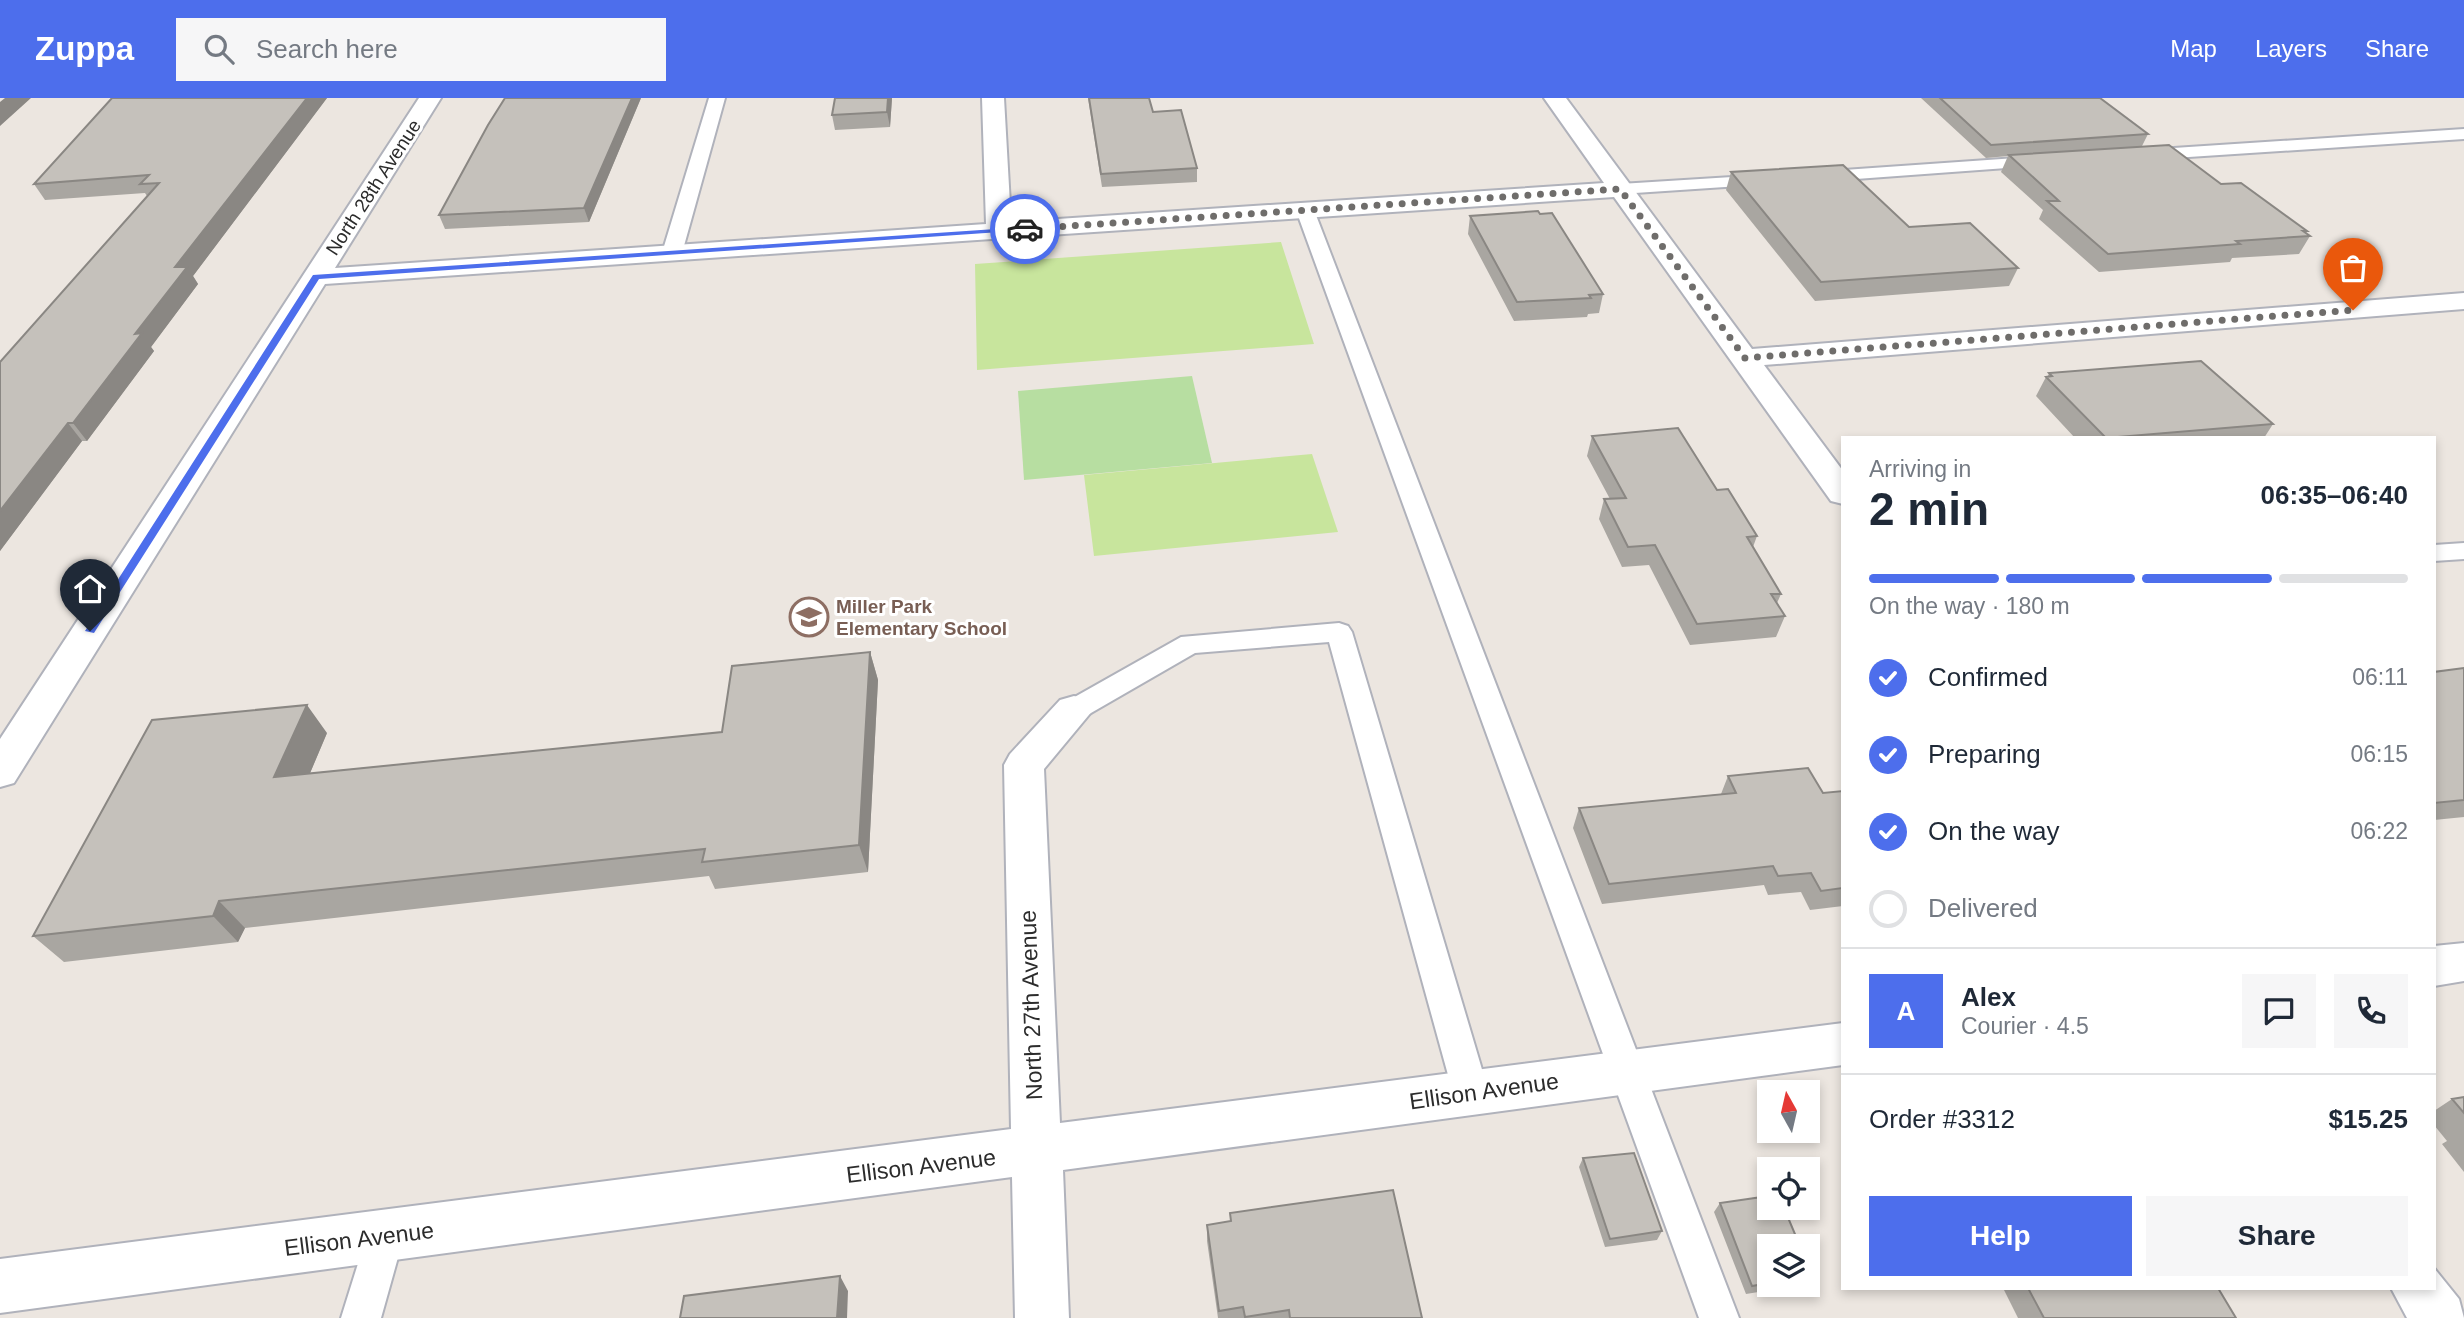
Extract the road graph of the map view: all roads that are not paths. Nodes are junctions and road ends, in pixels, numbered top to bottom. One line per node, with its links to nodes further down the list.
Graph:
1 (430, 98): 12 (street, North 28th Avenue)
2 (717, 98): 11 (lane)
3 (993, 98): 10 (street)
4 (1555, 98): 8 (street)
5 (2464, 134): 6 (lane)
6 (2132, 156)
7 (2063, 160): 8 (lane)
8 (1620, 189): 9 (street); 14 (street)
9 (1305, 210): 10 (street); 23 (lane)
10 (999, 231): 11 (street)
11 (672, 253): 12 (street)
12 (316, 277): 19 (street, North 28th Avenue)
13 (2464, 301): 14 (street)
14 (1745, 358): 15 (street)
15 (1841, 491)
16 (2464, 551): 17 (lane)
17 (2436, 554)
18 (1074, 710): 24 (lane); 25 (street, North 27th Avenue)
19 (0, 772)
20 (2464, 962): 21 (street)
21 (2436, 966)
22 (1841, 1044): 23 (street, Ellison Avenue)
23 (1628, 1072): 24 (street, Ellison Avenue); 31 (lane)
24 (1471, 1093): 25 (street, Ellison Avenue)
25 (1035, 1151): 26 (street, Ellison Avenue); 30 (street, North 27th Avenue)
26 (385, 1236): 27 (street, Ellison Avenue); 29 (lane)
27 (0, 1286)
28 (2419, 1290): 32 (street)
29 (361, 1318)
30 (1042, 1318)
31 (1719, 1318)
32 (2440, 1318)

